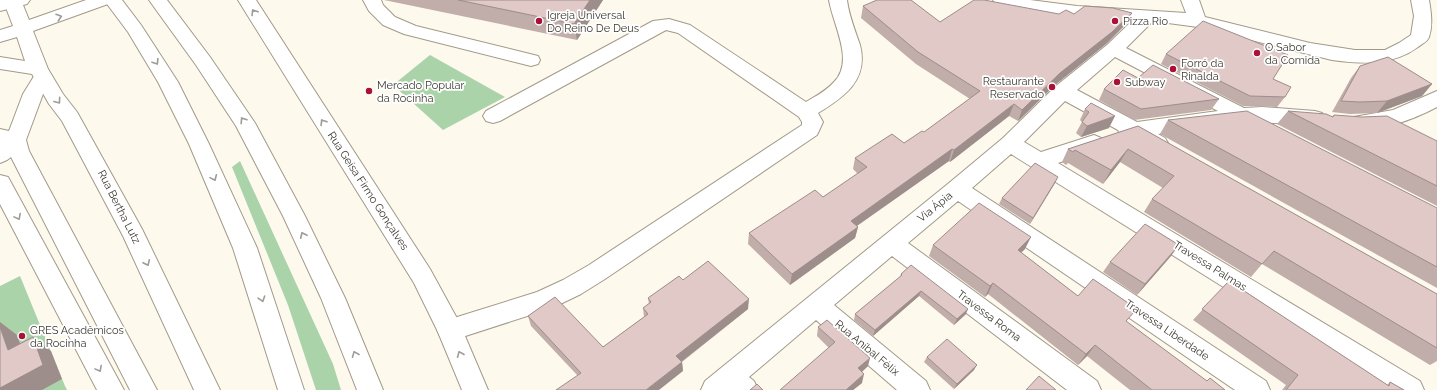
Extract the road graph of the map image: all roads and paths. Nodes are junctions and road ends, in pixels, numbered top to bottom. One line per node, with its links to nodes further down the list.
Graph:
1 (102, 0): 13 (main road, one-way to 1)
2 (112, 0): 45 (main road, one-way to 45)
3 (247, 0): 40 (main road, Rua Geísa Firmo Gonçalves, one-way to 3)
4 (372, 0): 19 (main road)
5 (838, 0): 25 (main road)
6 (1002, 0): 11 (main road)
7 (1190, 0): 12 (main road)
8 (1420, 0): 15 (main road)
9 (11, 2): 13 (main road, Rua Bertha Lutz)
10 (162, 5): 46 (main road, one-way to 10)
11 (1148, 16): 12 (main road); 17 (main road, Via Ápia)
12 (1197, 20): 18 (main road)
13 (22, 29): 14 (main road); 22 (main road, Rua Bertha Lutz)
14 (0, 36)
15 (1420, 37): 16 (main road); 18 (main road)
16 (1437, 44)
17 (1114, 49): 23 (main road, Via Ápia); 26 (main road)
18 (1377, 57): 21 (main road)
19 (531, 60)
20 (0, 63): 22 (main road)
21 (1395, 69)
22 (40, 74): 33 (main road); 44 (main road, Rua Bertha Lutz, one-way to 44)
23 (1063, 91): 29 (main road); 32 (main road, Via Ápia)
24 (1432, 92): 28 (main road)
25 (806, 112): 27 (main road); 40 (main road)
26 (1242, 115): 28 (main road); 29 (main road); 30 (main road)
27 (493, 116)
28 (1378, 121): 31 (main road)
29 (1133, 129): 34 (main road); 35 (main road)
30 (1277, 133)
31 (1402, 135)
32 (1010, 143): 35 (main road, Travessa Palmas); 37 (main road, Via Ápia)
33 (5, 144): 43 (main road)
34 (1174, 153)
35 (1040, 161): 51 (main road, Travessa Palmas)
36 (0, 183): 42 (main road, one-way to 42)
37 (957, 189): 38 (main road, Via Ápia); 50 (main road, Travessa Liberdade)
38 (891, 243): 39 (main road, Via Ápia); 49 (main road, Travessa Roma)
39 (816, 305): 41 (main road, Via Ápia); 48 (main road, Rua Aníbal Félix)
40 (450, 330): 47 (main road, Rua Geísa Firmo Gonçalves, one-way to 40)
41 (730, 386)
42 (111, 390)
43 (144, 390)
44 (207, 390)
45 (292, 390)
46 (370, 390)
47 (475, 390)
48 (918, 390)
49 (1088, 390)
50 (1257, 390)
51 (1410, 390)

